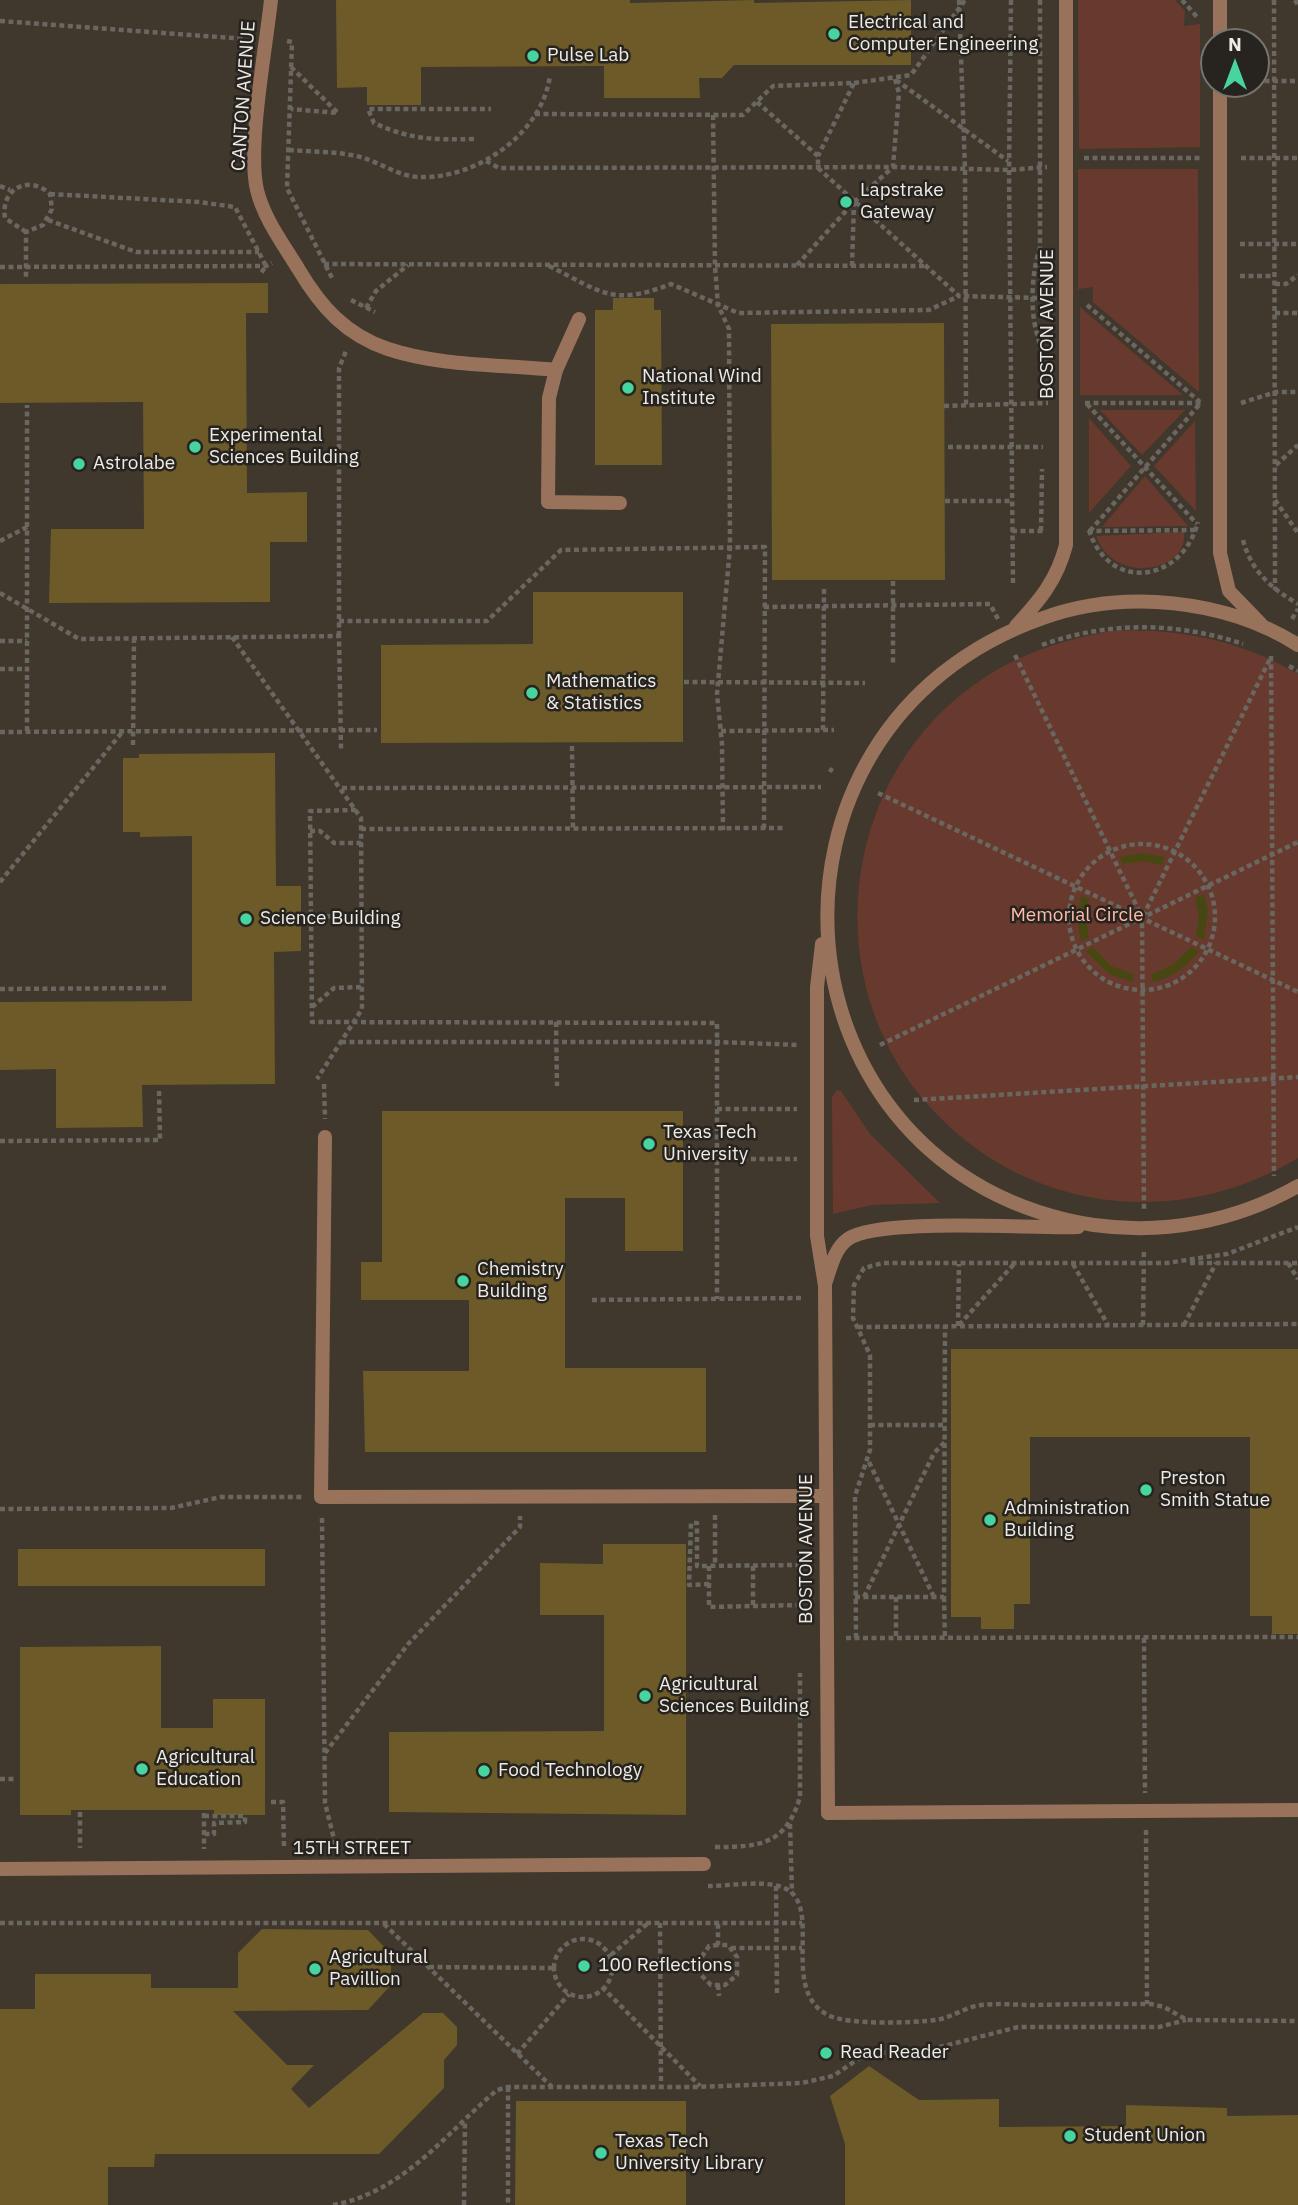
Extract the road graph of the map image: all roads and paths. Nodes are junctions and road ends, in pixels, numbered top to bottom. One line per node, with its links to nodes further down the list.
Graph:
1 (271, 0): 88 (street, CANTON AVENUE)
2 (959, 0): 11 (path)
3 (964, 0): 11 (path)
4 (1011, 0): 39 (path)
5 (1040, 0): 45 (path)
6 (1066, 0): 137 (street, BOSTON AVENUE)
7 (1220, 0): 13 (street)
8 (1274, 0): 20 (path)
9 (1295, 0): 10 (path)
10 (1298, 5)
11 (959, 8): 18 (path); 29 (path)
12 (0, 21): 14 (path)
13 (1220, 28)
14 (246, 38)
15 (292, 42): 16 (path)
16 (290, 66): 25 (path); 25 (path)
17 (551, 75): 27 (path)
18 (895, 79): 22 (path); 29 (path); 40 (path)
19 (1270, 80): 20 (path)
20 (1273, 80): 21 (path); 36 (path)
21 (1298, 81)
22 (854, 83): 24 (path); 32 (path)
23 (1220, 98): 136 (street)
24 (757, 102): 28 (path); 32 (path)
25 (291, 109): 31 (path)
26 (491, 109): 30 (path)
27 (535, 114): 28 (path); 38 (path)
28 (713, 115): 42 (path)
29 (964, 129): 39 (path); 44 (path)
30 (474, 139)
31 (289, 150): 38 (path); 59 (path)
32 (818, 156): 43 (path)
33 (1081, 158): 34 (path)
34 (1202, 158)
35 (1237, 158): 36 (path)
36 (1272, 158): 37 (path); 55 (path)
37 (1298, 158)
38 (486, 162): 42 (path)
39 (1009, 162): 46 (path)
40 (893, 167): 43 (path); 44 (path); 51 (path)
41 (1047, 167): 45 (path)
42 (714, 168): 43 (path); 63 (path)
43 (818, 168): 51 (path)
44 (965, 169): 46 (path); 77 (path)
45 (1039, 169): 46 (path); 79 (path)
46 (1009, 170): 78 (path)
47 (0, 186): 48 (path)
48 (10, 190): 49 (path); 50 (path)
49 (50, 194): 52 (path); 57 (path)
50 (2, 200): 53 (path)
51 (854, 202): 64 (path); 65 (path); 66 (path)
52 (48, 220): 53 (path); 57 (path)
53 (26, 232): 68 (path)
54 (1240, 244): 55 (path)
55 (1274, 244): 56 (path); 72 (path)
56 (1298, 244)
57 (260, 254): 61 (path)
58 (273, 262): 61 (path)
59 (324, 264): 60 (path); 74 (path)
60 (409, 264): 62 (path); 83 (path)
61 (263, 266): 68 (path); 70 (path)
62 (548, 266): 63 (path); 82 (path)
63 (715, 266): 64 (path); 82 (path)
64 (796, 266): 65 (path)
65 (852, 266): 66 (path)
66 (928, 266): 77 (path)
67 (0, 267): 68 (path)
68 (26, 267): 73 (path)
69 (1298, 275): 75 (path)
70 (261, 276)
71 (1240, 276): 72 (path)
72 (1275, 276): 75 (path)
73 (26, 277)
74 (335, 283)
75 (1275, 284): 85 (path)
76 (342, 293): 83 (path)
77 (962, 296): 78 (path); 82 (path); 100 (path)
78 (1010, 298): 79 (path); 98 (path)
79 (1035, 298): 80 (path); 89 (path)
80 (1042, 298)
81 (1081, 299): 95 (path)
82 (718, 305): 124 (path)
83 (366, 308): 84 (path); 88 (path)
84 (376, 312)
85 (1275, 313): 86 (path); 92 (path)
86 (1298, 313)
87 (579, 319): 90 (street)
88 (354, 333): 90 (street, CANTON AVENUE); 135 (path)
89 (1042, 368)
90 (556, 370): 113 (street)
91 (1043, 391): 94 (path)
92 (1276, 392): 93 (path); 96 (path); 109 (path)
93 (1298, 392)
94 (1046, 403): 98 (path); 101 (path)
95 (1201, 403): 102 (path); 108 (path); 108 (path)
96 (1242, 403)
97 (27, 405): 115 (path)
98 (1010, 405): 100 (path); 106 (path)
99 (944, 406): 100 (path)
100 (965, 406)
101 (1043, 414)
102 (1201, 416)
103 (1043, 436): 107 (path)
104 (1298, 444): 109 (path)
105 (948, 447): 106 (path)
106 (1010, 447): 107 (path); 112 (path)
107 (1043, 447): 118 (path)
108 (1144, 466): 116 (path); 120 (path)
109 (1275, 466): 110 (path)
110 (1275, 500): 121 (path); 128 (path)
111 (945, 501): 112 (path)
112 (1010, 501): 117 (path)
113 (620, 503)
114 (1199, 514): 116 (path)
115 (27, 527): 123 (path); 134 (path)
116 (1198, 528): 120 (path); 120 (path)
117 (1012, 531): 118 (path); 126 (path)
118 (1041, 531): 119 (path)
119 (1048, 531)
120 (1086, 531)
121 (1298, 533)
122 (1242, 536): 128 (path)
123 (0, 541)
124 (730, 547): 131 (path); 135 (path); 156 (path)
125 (893, 581): 133 (path)
126 (1013, 585)
127 (824, 589): 132 (path)
128 (1275, 590): 130 (path)
129 (0, 593): 134 (path)
130 (1298, 604)
131 (764, 607): 132 (path); 157 (path)
132 (824, 607): 133 (path); 158 (path)
133 (893, 607): 137 (path); 151 (path)
134 (27, 608): 140 (path); 142 (path)
135 (339, 621): 138 (path)
136 (1264, 627): 137 (street); 143 (street)
137 (1009, 631): 148 (path); 197 (street)
138 (339, 636): 139 (path); 160 (path)
139 (232, 637): 140 (path); 161 (path)
140 (134, 638): 168 (path)
141 (0, 641): 142 (path)
142 (27, 641): 153 (path)
143 (1298, 645)
144 (1037, 647): 145 (path)
145 (1252, 648)
146 (1028, 650): 148 (path)
147 (1262, 652): 149 (path)
148 (1015, 656): 150 (path); 191 (path)
149 (1272, 656): 154 (path); 192 (path); 193 (path)
150 (1009, 659)
151 (893, 664)
152 (0, 669): 153 (path)
153 (27, 669): 170 (path)
154 (1298, 671)
155 (684, 682): 156 (path)
156 (718, 682): 157 (path); 163 (path)
157 (763, 682): 158 (path); 164 (path)
158 (823, 683): 159 (path); 165 (path)
159 (865, 684)
160 (340, 729): 161 (path); 162 (path); 173 (path)
161 (301, 730): 168 (path); 178 (path)
162 (377, 730)
163 (721, 730): 164 (path); 175 (path)
164 (763, 730): 165 (path); 176 (path)
165 (823, 730): 166 (path)
166 (834, 730)
167 (123, 731): 168 (path); 170 (path); 194 (path)
168 (134, 731): 171 (path)
169 (0, 732): 170 (path)
170 (27, 732)
171 (134, 745)
172 (572, 746): 179 (path)
173 (341, 749)
174 (883, 783): 180 (path)
175 (722, 787): 176 (path); 179 (path); 187 (path)
176 (764, 787): 177 (path); 185 (path)
177 (821, 787)
178 (341, 788): 179 (path); 182 (path)
179 (572, 788): 186 (path)
180 (876, 793): 181 (path); 195 (path)
181 (875, 801)
182 (356, 810): 184 (path); 188 (path)
183 (785, 828): 185 (path)
184 (361, 829): 186 (path); 190 (path)
185 (764, 829): 187 (path)
186 (573, 830): 187 (path)
187 (723, 830)
188 (310, 831): 190 (path); 199 (path)
189 (1298, 842): 193 (path)
190 (361, 843): 198 (path)
191 (1111, 852): 192 (path); 195 (path); 200 (path)
192 (1174, 852): 196 (path); 200 (path)
193 (1272, 855): 196 (path); 203 (path)
194 (0, 882)
195 (1077, 886): 200 (path); 202 (path)
196 (1208, 886): 200 (path); 201 (path)
197 (826, 911): 216 (street, BOSTON AVENUE); 218 (street)
198 (362, 915): 199 (path); 204 (path)
199 (310, 917): 209 (path)
200 (1142, 917): 201 (path); 202 (path); 207 (path)
201 (1208, 948): 203 (path); 207 (path)
202 (1077, 949): 207 (path); 217 (path)
203 (1272, 979): 208 (path); 221 (path)
204 (362, 987): 209 (path); 210 (path)
205 (166, 988): 206 (path)
206 (0, 989)
207 (1143, 990): 224 (path)
208 (1298, 992)
209 (311, 1008): 210 (path)
210 (354, 1022): 211 (path); 213 (path)
211 (556, 1023): 214 (path); 215 (path)
212 (876, 1037): 217 (path)
213 (341, 1042): 214 (path); 222 (path)
214 (556, 1042): 215 (path); 225 (path)
215 (716, 1042): 216 (path); 230 (path)
216 (817, 1046): 252 (street, BOSTON AVENUE)
217 (879, 1046): 218 (path); 219 (path)
218 (856, 1049): 240 (street)
219 (884, 1054)
220 (1298, 1077): 221 (path)
221 (1273, 1078): 224 (path); 236 (path)
222 (317, 1079)
223 (324, 1084): 232 (path)
224 (1142, 1085): 228 (path); 239 (path)
225 (557, 1086)
226 (159, 1089): 233 (path)
227 (907, 1089): 228 (path)
228 (915, 1100): 229 (path)
229 (922, 1108)
230 (717, 1109): 231 (path); 234 (path)
231 (799, 1109)
232 (325, 1138): 270 (street)
233 (0, 1141)
234 (717, 1159): 235 (path); 254 (path)
235 (799, 1159)
236 (1274, 1178)
237 (1298, 1186): 242 (street)
238 (1155, 1208): 239 (path)
239 (1141, 1209): 242 (path)
240 (1103, 1226): 242 (street); 252 (street, BOSTON AVENUE)
241 (1298, 1227): 243 (path)
242 (1144, 1228): 250 (path)
243 (1167, 1263): 244 (path); 250 (path)
244 (1216, 1263): 245 (path); 259 (path)
245 (1287, 1263): 246 (path); 251 (path)
246 (1298, 1263)
247 (958, 1264): 248 (path); 253 (path); 262 (path)
248 (1014, 1264): 249 (path); 262 (path)
249 (1072, 1264): 250 (path); 257 (path)
250 (1144, 1264): 258 (path)
251 (1298, 1279)
252 (825, 1291): 253 (path); 254 (path); 269 (street, BOSTON AVENUE)
253 (853, 1296): 260 (path)
254 (717, 1299): 255 (path)
255 (592, 1300)
256 (1298, 1324): 259 (path)
257 (1108, 1325): 258 (path); 262 (path)
258 (1143, 1325): 259 (path)
259 (1184, 1325)
260 (857, 1326): 261 (path); 263 (path)
261 (945, 1326): 262 (path); 264 (path)
262 (958, 1326)
263 (870, 1425): 264 (path); 266 (path)
264 (945, 1425): 265 (path)
265 (945, 1441): 272 (path); 281 (path)
266 (869, 1461): 272 (path); 277 (path)
267 (520, 1495): 268 (street); 270 (street); 290 (path)
268 (715, 1495): 269 (street); 274 (path)
269 (826, 1496): 285 (street, BOSTON AVENUE)
270 (321, 1497): 271 (path); 290 (path)
271 (0, 1509)
272 (900, 1522): 278 (path); 280 (path)
273 (799, 1565): 275 (path)
274 (712, 1566): 275 (path); 276 (path); 276 (path)
275 (753, 1566): 283 (path)
276 (709, 1584): 283 (path)
277 (855, 1597): 278 (path); 286 (path)
278 (864, 1597): 279 (path)
279 (896, 1597): 280 (path); 287 (path)
280 (934, 1597): 281 (path)
281 (944, 1597): 288 (path)
282 (800, 1605): 283 (path)
283 (753, 1606)
284 (1298, 1637): 288 (path)
285 (827, 1638): 286 (path); 294 (street, BOSTON AVENUE)
286 (856, 1638): 287 (path)
287 (896, 1639): 288 (path)
288 (945, 1640)
289 (800, 1672): 297 (path)
290 (324, 1754): 300 (path)
291 (0, 1779): 292 (path)
292 (15, 1779)
293 (271, 1802): 307 (path)
294 (1298, 1810)
295 (80, 1812): 302 (path)
296 (204, 1814): 296 (path)
297 (790, 1824): 298 (path); 312 (path)
298 (710, 1847)
299 (297, 1848): 307 (path)
300 (323, 1848)
301 (67, 1849): 302 (path)
302 (80, 1849): 303 (path)
303 (94, 1849)
304 (191, 1849): 305 (path)
305 (218, 1849)
306 (271, 1849): 307 (path)
307 (284, 1849)
308 (704, 1864): 309 (street, 15TH STREET)
309 (0, 1869)
310 (704, 1886): 311 (path)
311 (776, 1886): 312 (path); 318 (path)
312 (792, 1893): 319 (path)
313 (0, 1923): 314 (path)
314 (383, 1923): 315 (path); 328 (path)
315 (649, 1923): 316 (path); 324 (path)
316 (660, 1923): 317 (path); 326 (path)
317 (718, 1923): 318 (path); 320 (path)
318 (776, 1923): 319 (path); 322 (path)
319 (802, 1923): 323 (path)
320 (718, 1945): 321 (path); 327 (path)
321 (730, 1948): 322 (path); 330 (path)
322 (776, 1948): 323 (path); 334 (path)
323 (802, 1948): 335 (path)
324 (611, 1955): 325 (path); 329 (path)
325 (611, 1966): 326 (path); 331 (path)
326 (660, 1966): 327 (path); 337 (path)
327 (699, 1966): 330 (path)
328 (429, 1967): 329 (path); 338 (path)
329 (555, 1968): 332 (path)
330 (718, 1985): 333 (path)
331 (602, 1987): 332 (path); 337 (path)
332 (569, 1994): 338 (path)
333 (719, 1996)
334 (776, 1996)
335 (1186, 2020): 336 (path); 342 (path)
336 (1298, 2021)
337 (660, 2049): 341 (path); 342 (path)
338 (517, 2054): 340 (path)
339 (508, 2087): 340 (path); 343 (path); 346 (path)
340 (552, 2087): 341 (path)
341 (661, 2087): 342 (path)
342 (701, 2087)
343 (465, 2119): 344 (path); 345 (path)
344 (333, 2205)
345 (464, 2205)
346 (508, 2205)

